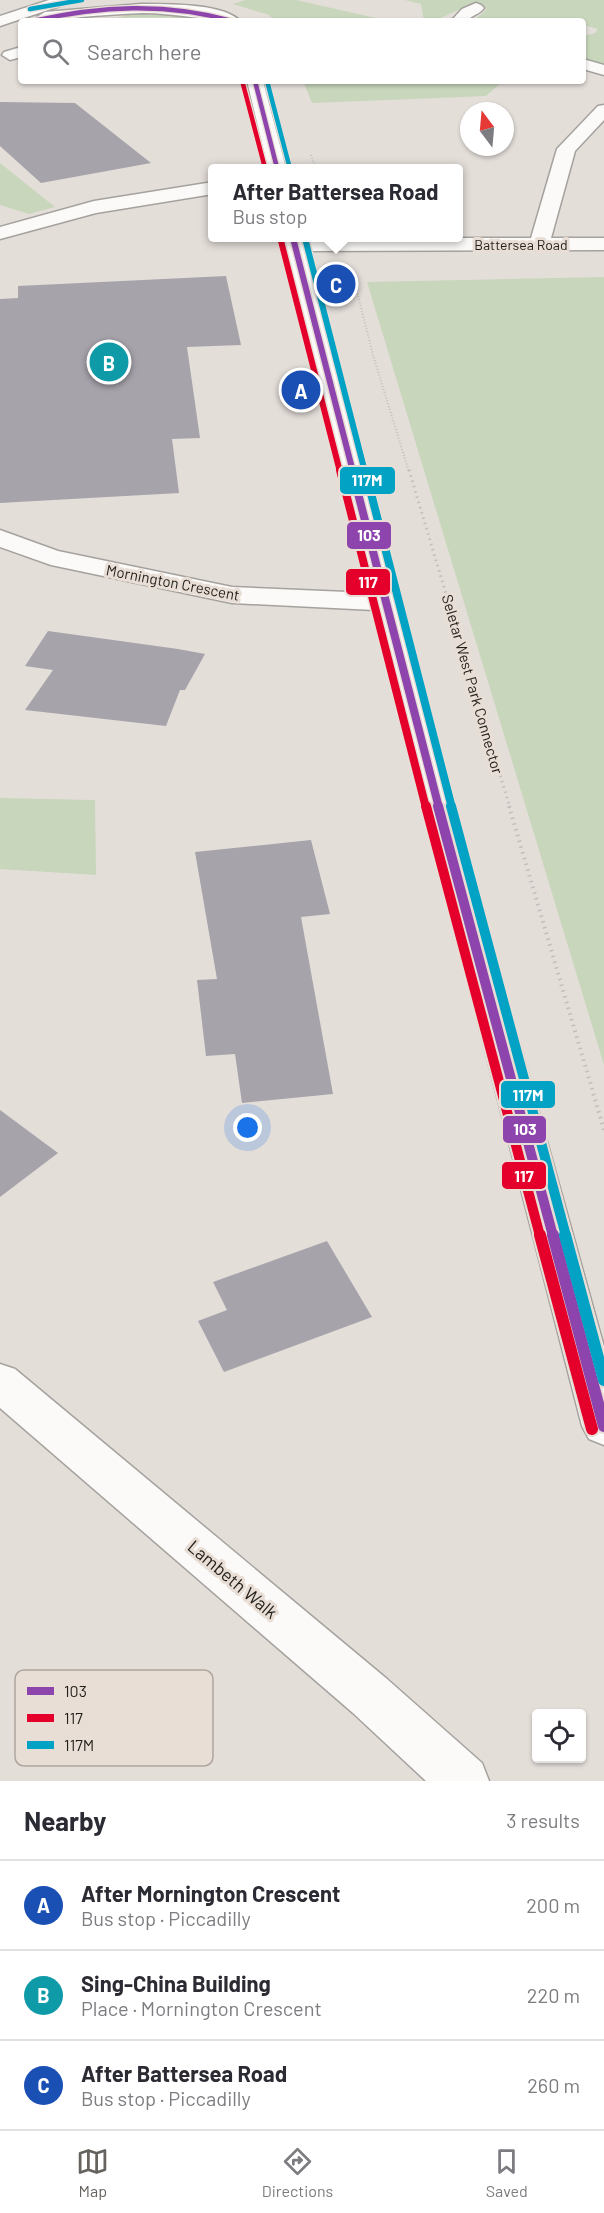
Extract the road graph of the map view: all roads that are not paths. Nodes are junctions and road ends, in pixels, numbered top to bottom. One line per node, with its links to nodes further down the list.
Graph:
1 (65, 0): 12 (street)
2 (96, 0): 8 (street)
3 (172, 0): 7 (street)
4 (28, 1): 5 (street)
5 (4, 6)
6 (476, 8): 11 (street)
7 (197, 9): 9 (street); 10 (street)
8 (42, 18)
9 (47, 18)
10 (223, 18)
11 (462, 18)
12 (0, 21)
13 (18, 26): 14 (street)
14 (0, 31)
15 (586, 65): 16 (street)
16 (604, 70)
17 (256, 84): 19 (street)
18 (604, 110): 24 (street)
19 (276, 164)
20 (208, 189): 21 (street)
21 (0, 233)
22 (294, 242): 27 (street)
23 (307, 242): 24 (street, Battersea Road)
24 (539, 244): 25 (street, Battersea Road)
25 (604, 244)
26 (0, 538): 27 (street, Mornington Crescent)
27 (387, 602): 29 (street)
28 (0, 1382): 30 (street, Lambeth Walk)
29 (604, 1426)
30 (464, 1781)

